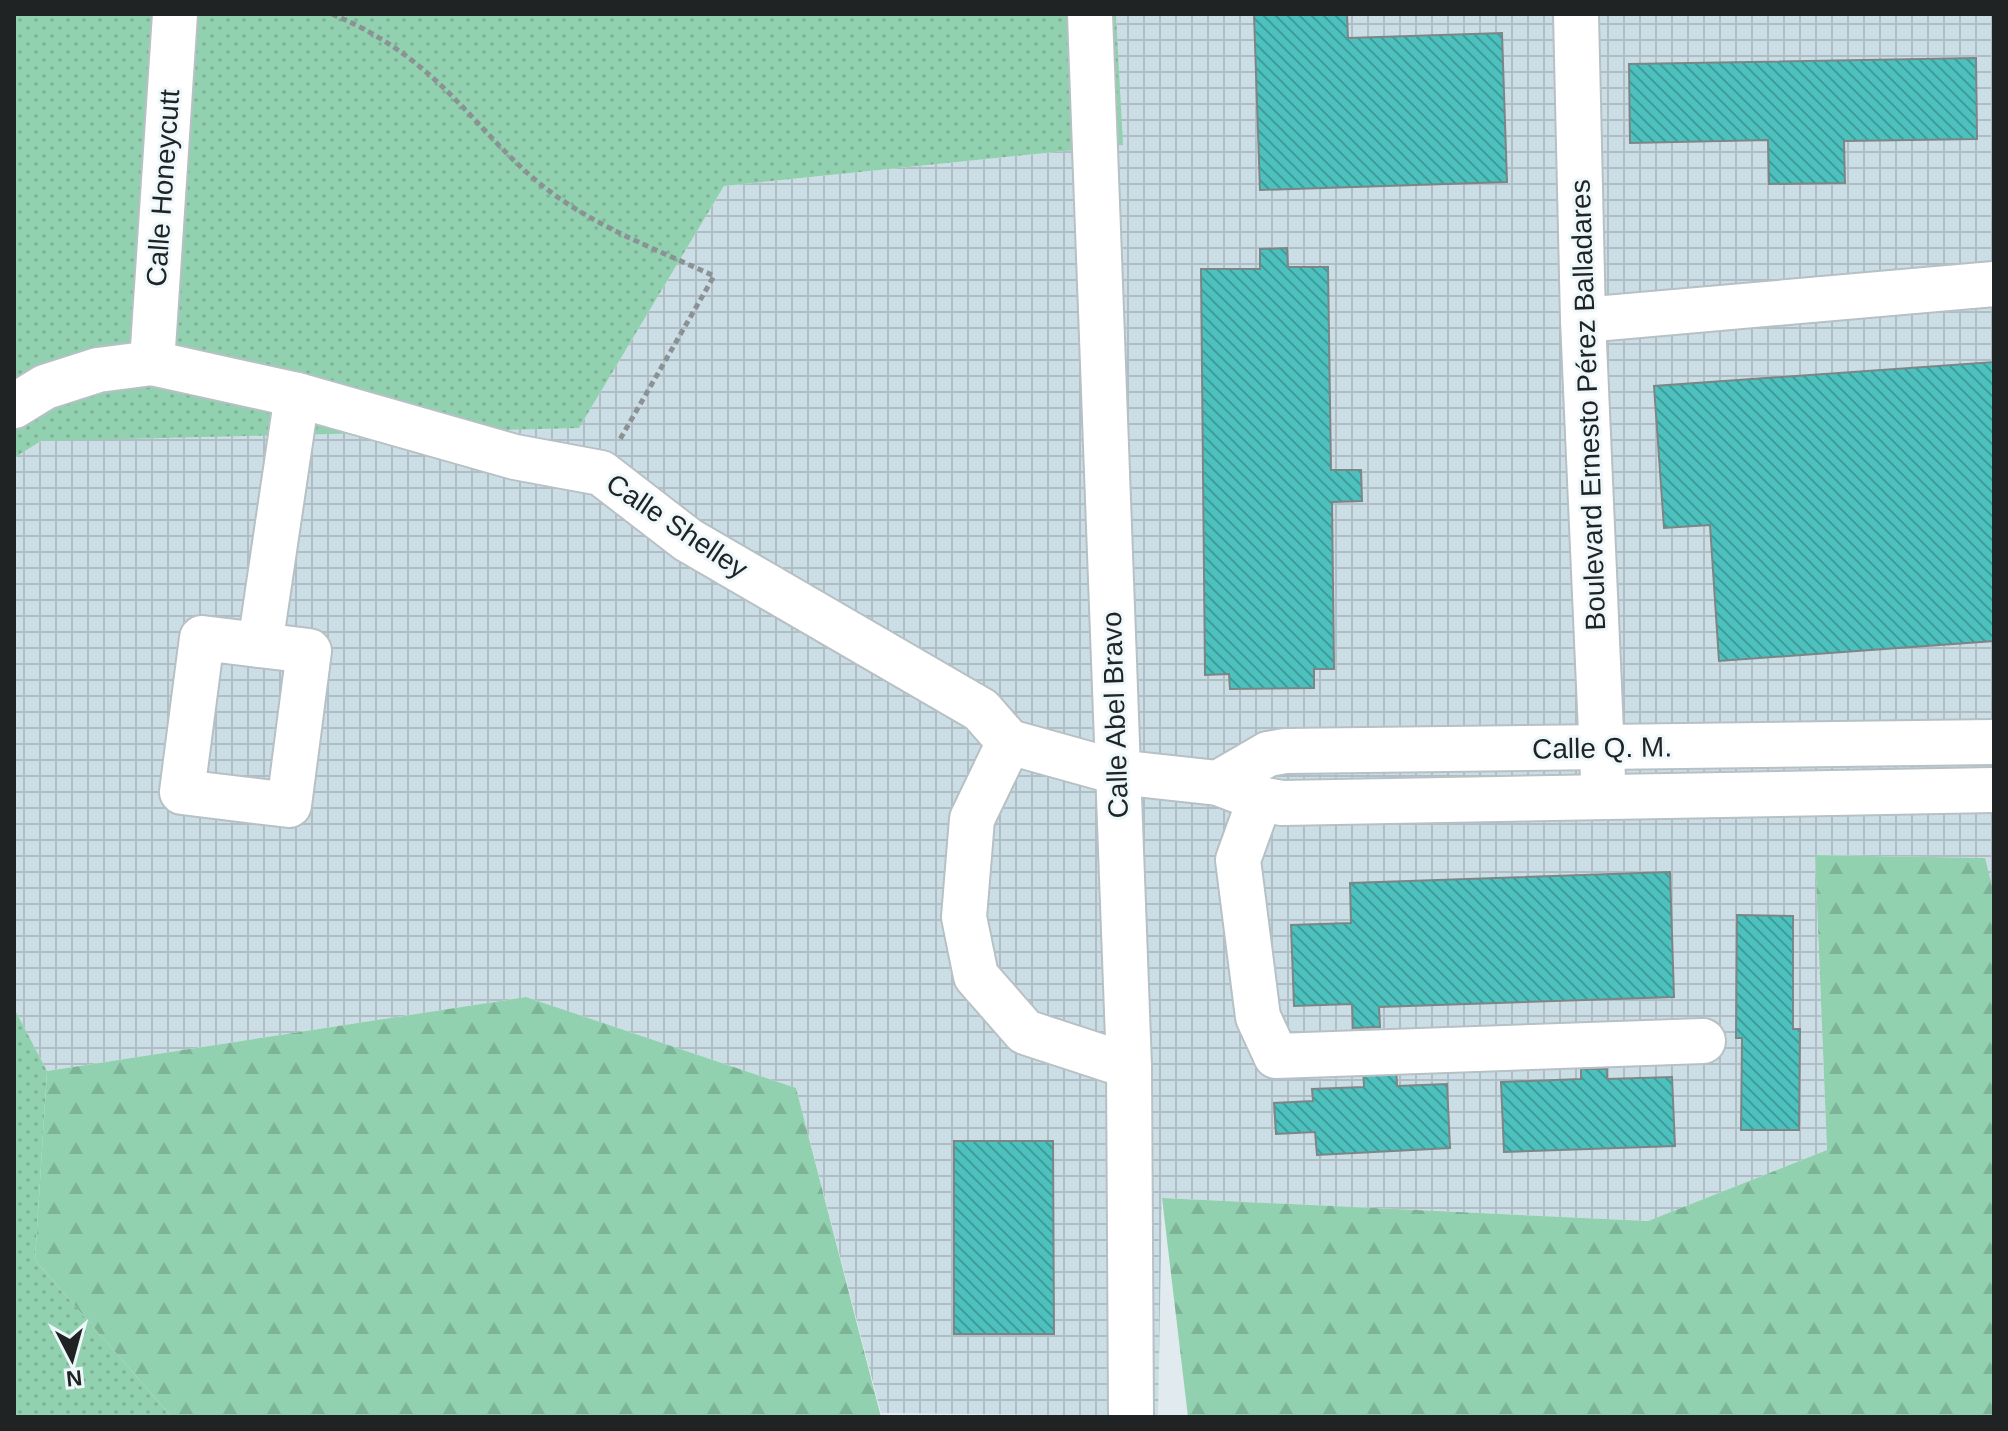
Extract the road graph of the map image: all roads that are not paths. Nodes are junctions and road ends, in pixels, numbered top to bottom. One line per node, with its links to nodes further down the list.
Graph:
1 (175, 14): 6 (street, Calle Honeycutt)
2 (1090, 14): 13 (street, Calle Abel Bravo)
3 (1576, 14): 5 (street, Boulevard Ernesto Pérez Balladares)
4 (1994, 284): 5 (street)
5 (1583, 320): 12 (street, Boulevard Ernesto Pérez Balladares)
6 (152, 363): 7 (street, Calle Shelley); 8 (street, Calle Shelley)
7 (297, 395): 9 (street); 10 (street, Calle Shelley)
8 (14, 406)
9 (260, 645)
10 (1009, 742): 13 (street); 19 (street)
11 (1994, 742): 12 (street, Calle Q. M.)
12 (1602, 748): 14 (street, Calle Q. M.); 16 (street, Boulevard Ernesto Pérez Balladares)
13 (1117, 772): 14 (street, Calle Q. M.); 19 (street, Calle Abel Bravo)
14 (1218, 783): 17 (street, Calle Q. M.)
15 (1994, 790): 16 (street, Calle Q. M.)
16 (1603, 797): 17 (street, Calle Q. M.)
17 (1260, 799): 18 (street)
18 (1703, 1041)
19 (1129, 1066): 20 (street, Calle Abel Bravo)
20 (1131, 1417)

